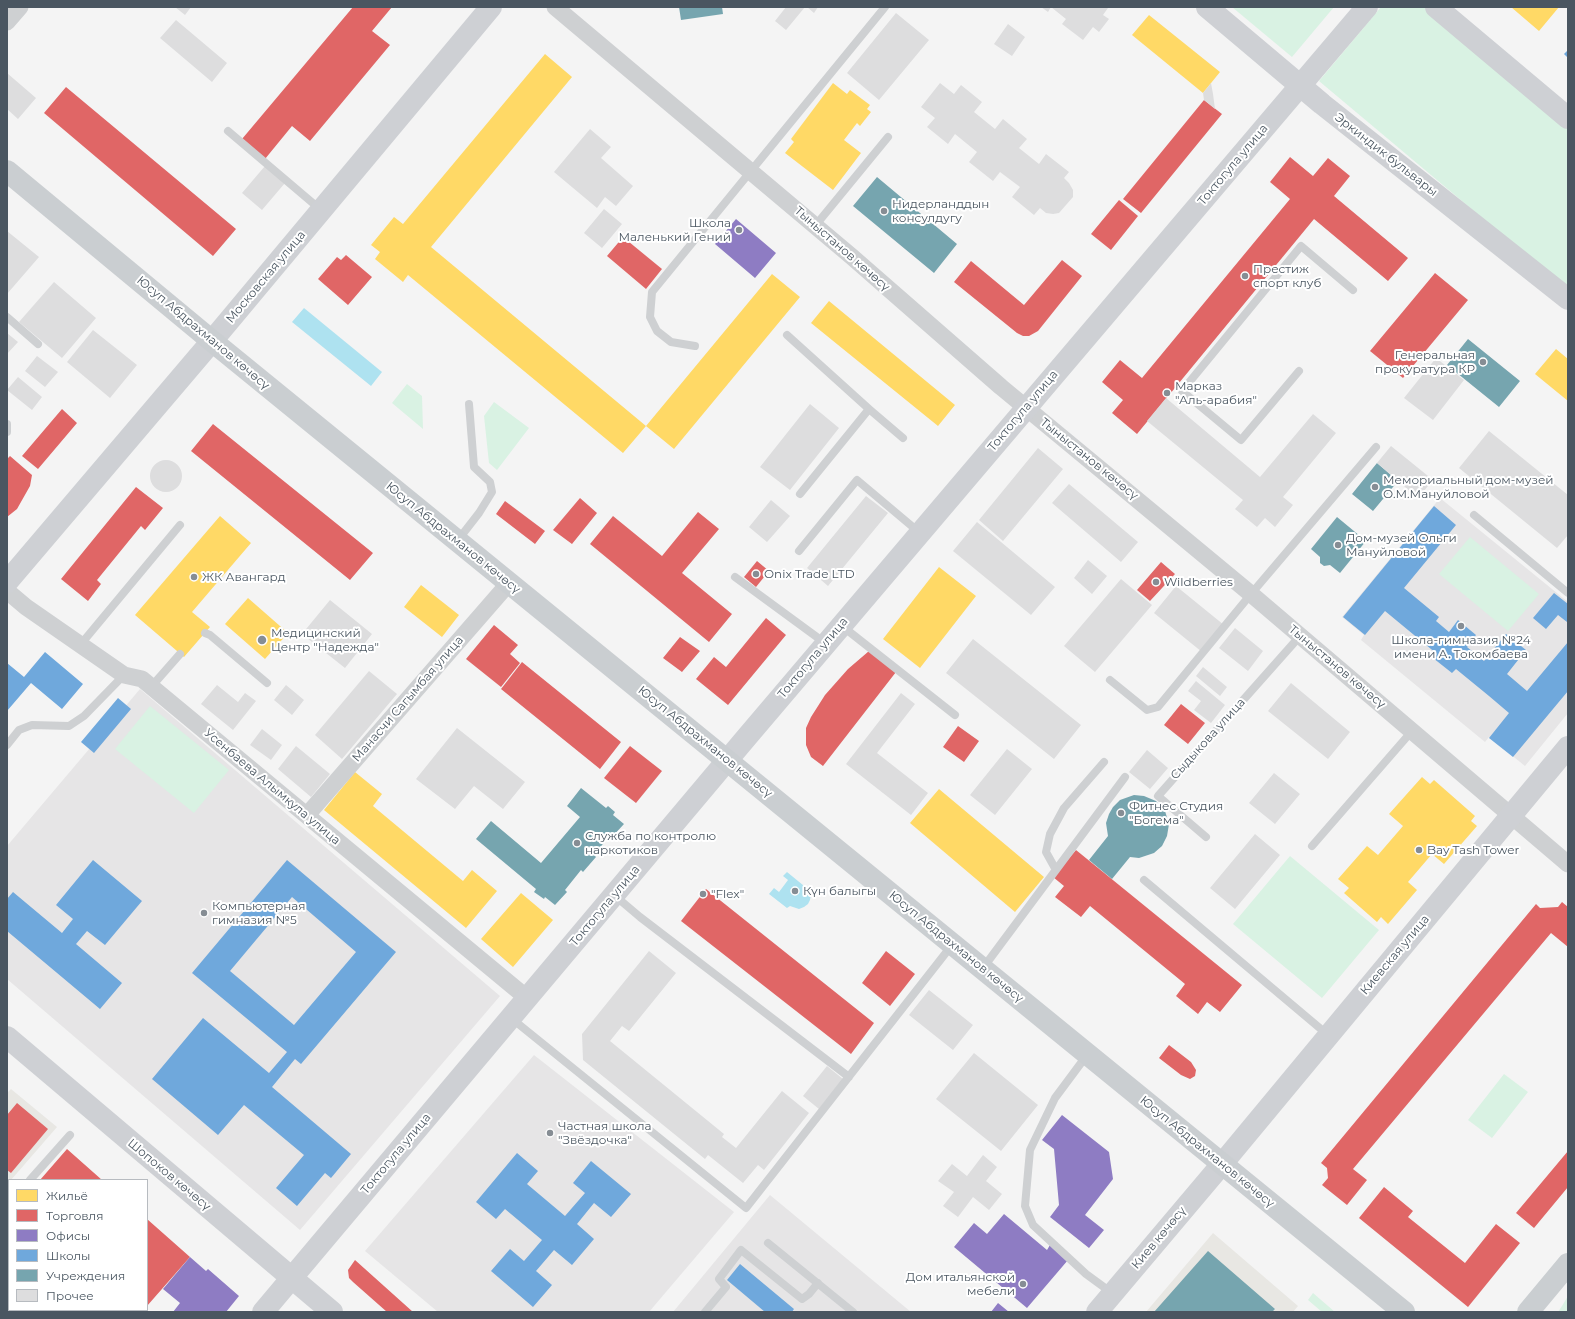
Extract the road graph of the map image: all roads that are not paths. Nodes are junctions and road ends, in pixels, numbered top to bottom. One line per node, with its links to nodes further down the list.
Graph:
1 (20, 7): 8 (street)
2 (491, 7): 15 (main road, Московская улица)
3 (555, 7): 14 (street, Тыныстанов көчөсү)
4 (885, 7): 14 (lane)
5 (1207, 7): 9 (main road, Эркиндик бульвары)
6 (1367, 7): 9 (main road, Токтогула улица)
7 (1436, 7): 10 (main road)
8 (7, 22)
9 (1299, 85): 18 (main road, Эркиндик бульвары); 26 (main road, Токтогула улица)
10 (1568, 118)
11 (228, 131): 15 (lane)
12 (888, 137): 16 (lane)
13 (7, 171): 21 (main road, Юсуп Абдрахманов көчөсү)
14 (751, 171): 16 (street, Тыныстанов көчөсү); 23 (lane)
15 (321, 210): 21 (main road, Московская улица)
16 (815, 226): 26 (street, Тыныстанов көчөсү)
17 (1353, 290): 24 (lane)
18 (1568, 299)
19 (7, 317): 22 (lane)
20 (787, 335): 27 (lane)
21 (212, 342): 36 (main road, Юсуп Абдрахманов көчөсү); 39 (main road, Московская улица)
22 (38, 344)
23 (695, 346)
24 (1299, 370)
25 (469, 404): 36 (lane)
26 (1026, 407): 35 (main road, Токтогула улица); 43 (street, Тыныстанов көчөсү)
27 (869, 409): 30 (lane); 32 (lane)
28 (7, 424): 29 (lane)
29 (7, 432)
30 (904, 438)
31 (1376, 448): 43 (lane)
32 (800, 494)
33 (1474, 515): 42 (lane)
34 (180, 526): 47 (lane)
35 (920, 532): 37 (lane); 44 (main road, Токтогула улица)
36 (457, 541): 40 (main road, Юсуп Абдрахманов көчөсү)
37 (799, 552)
38 (735, 577): 48 (lane)
39 (7, 582)
40 (509, 583): 58 (main road, Юсуп Абдрахманов көчөсү); 61 (street, Манасчи Сагымбая улица)
41 (7, 591): 47 (street, Усенбаева Алымкула улица)
42 (1568, 593)
43 (1251, 594): 46 (street, Тыныстанов көчөсү); 51 (lane)
44 (841, 625): 48 (main road, Токтогула улица); 54 (lane)
45 (205, 634): 52 (lane)
46 (1300, 636): 55 (street, Тыныстанов көчөсү); 63 (lane, Сыдыкова улица)
47 (81, 644): 50 (street, Усенбаева Алымкула улица)
48 (825, 644): 58 (main road, Токтогула улица)
49 (180, 654): 53 (lane)
50 (124, 674): 53 (street, Усенбаева Алымкула улица); 56 (lane)
51 (1110, 680)
52 (266, 683)
53 (152, 687): 61 (street, Усенбаева Алымкула улица)
54 (955, 715)
55 (1412, 731): 62 (street, Тыныстанов көчөсү); 64 (lane)
56 (7, 745)
57 (1568, 747): 62 (main road, Киевская улица)
58 (727, 761): 68 (main road, Токтогула улица); 69 (main road, Юсуп Абдрахманов көчөсү)
59 (1104, 762): 66 (lane)
60 (1125, 777): 66 (lane)
61 (307, 815): 71 (street, Усенбаева Алымкула улица)
62 (1511, 816): 65 (street, Тыныстанов көчөсү); 73 (main road, Киевская улица)
63 (1206, 837)
64 (1312, 846)
65 (1568, 864)
66 (1056, 870): 70 (lane)
67 (1144, 880): 73 (lane)
68 (614, 895): 71 (main road, Токтогула улица); 76 (lane)
69 (953, 944): 70 (main road, Юсуп Абдрахманов көчөсү); 76 (lane)
70 (983, 969): 75 (main road, Юсуп Абдрахманов көчөсү)
71 (527, 998): 72 (main road, Токтогула улица)
72 (510, 1018): 76 (lane); 82 (main road, Токтогула улица)
73 (1328, 1036): 78 (main road, Киевская улица)
74 (7, 1037): 82 (main road, Шопоков көчөсү)
75 (1088, 1054): 78 (main road, Юсуп Абдрахманов көчөсү); 84 (lane)
76 (849, 1076)
77 (70, 1135): 79 (lane)
78 (1222, 1164): 84 (main road, Киев көчөсү); 90 (main road, Юсуп Абдрахманов көчөсү)
79 (31, 1179)
80 (768, 1243): 83 (lane)
81 (1568, 1264): 91 (main road)
82 (291, 1278): 85 (main road, Токтогула улица); 86 (main road, Шопоков көчөсү)
83 (818, 1283): 87 (lane); 88 (lane)
84 (1112, 1293): 89 (main road, Киев көчөсү)
85 (263, 1312)
86 (332, 1312)
87 (705, 1312)
88 (854, 1312)
89 (1097, 1312)
90 (1404, 1312)
91 (1528, 1312)

